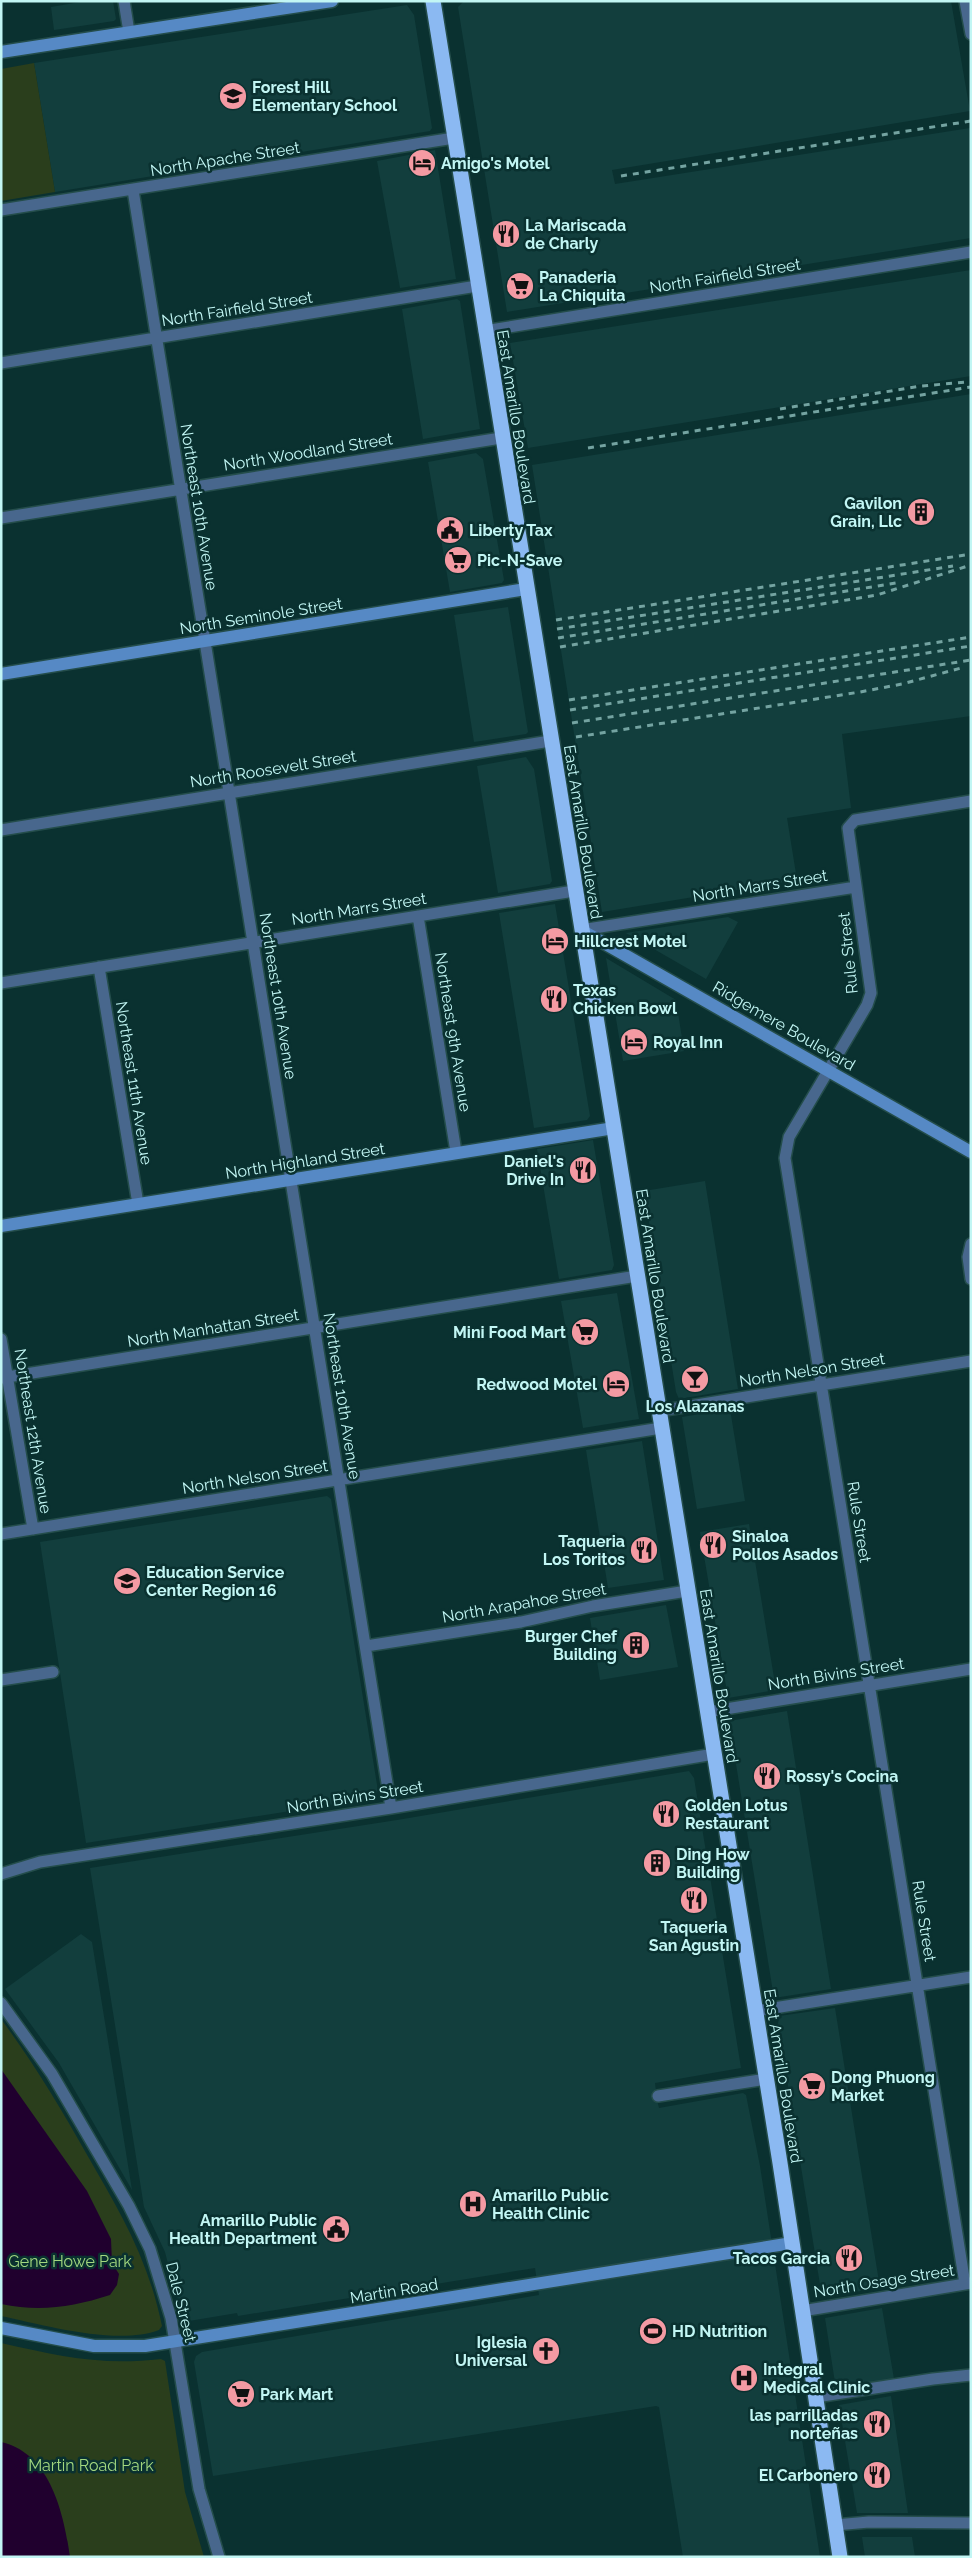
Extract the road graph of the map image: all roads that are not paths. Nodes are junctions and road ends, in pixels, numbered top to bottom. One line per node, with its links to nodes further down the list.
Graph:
1 (124, 1): 6 (street)
2 (332, 1): 5 (street)
3 (433, 1): 9 (highway, East Amarillo Boulevard)
4 (966, 1): 7 (street)
5 (278, 5): 6 (street)
6 (129, 32): 8 (street)
7 (971, 34)
8 (1, 52)
9 (454, 138): 10 (street, North Apache Street); 13 (highway, East Amarillo Boulevard)
10 (133, 190): 11 (street, North Apache Street); 15 (street, Northeast 10th Avenue)
11 (1, 210)
12 (971, 252): 14 (street, North Fairfield Street)
13 (477, 286): 14 (highway, East Amarillo Boulevard); 15 (street, North Fairfield Street)
14 (484, 331): 17 (highway, East Amarillo Boulevard)
15 (156, 338): 16 (street, North Fairfield Street); 18 (street, Northeast 10th Avenue)
16 (1, 363)
17 (501, 438): 18 (street, North Woodland Street); 20 (highway, East Amarillo Boulevard)
18 (180, 489): 19 (street, North Woodland Street); 21 (street, Northeast 10th Avenue)
19 (1, 518)
20 (526, 589): 21 (street, North Seminole Street); 23 (highway, East Amarillo Boulevard)
21 (204, 642): 22 (street, North Seminole Street); 24 (street, Northeast 10th Avenue)
22 (1, 674)
23 (550, 741): 24 (street, North Roosevelt Street); 28 (highway, East Amarillo Boulevard)
24 (229, 793): 26 (street, North Roosevelt Street); 31 (street, Northeast 10th Avenue)
25 (971, 801): 27 (street, Rule Street)
26 (1, 830)
27 (856, 887): 30 (street, North Marrs Street); 34 (street, Rule Street)
28 (574, 890): 29 (street, North Marrs Street); 30 (highway, East Amarillo Boulevard)
29 (418, 916): 31 (street, North Marrs Street); 36 (street, Northeast 9th Avenue)
30 (581, 930): 34 (street, Ridgemere Boulevard); 35 (highway, East Amarillo Boulevard)
31 (253, 942): 32 (street, North Marrs Street); 38 (street, Northeast 10th Avenue)
32 (99, 967): 33 (street, North Marrs Street); 39 (street, Northeast 11th Avenue)
33 (1, 983)
34 (829, 1070): 37 (street, Ridgemere Boulevard); 48 (street, Rule Street)
35 (614, 1128): 36 (street, North Highland Street); 42 (highway, East Amarillo Boulevard)
36 (456, 1152): 38 (street, North Highland Street)
37 (971, 1152)
38 (291, 1180): 39 (street, North Highland Street); 44 (street, Northeast 10th Avenue)
39 (138, 1204): 40 (street, North Highland Street)
40 (1, 1226)
41 (971, 1244): 43 (street)
42 (637, 1276): 44 (street, North Manhattan Street); 49 (highway, East Amarillo Boulevard)
43 (971, 1279)
44 (315, 1328): 47 (street, North Manhattan Street); 51 (street, Northeast 10th Avenue)
45 (1, 1339): 47 (street, Northeast 12th Avenue)
46 (971, 1361): 48 (street, North Nelson Street)
47 (4, 1378): 52 (street, Northeast 12th Avenue)
48 (822, 1385): 49 (street, North Nelson Street); 59 (street, Rule Street)
49 (659, 1411): 50 (highway, East Amarillo Boulevard)
50 (661, 1428): 51 (street, North Nelson Street); 54 (highway, East Amarillo Boulevard)
51 (339, 1480): 52 (street, North Nelson Street); 55 (street, Northeast 10th Avenue)
52 (33, 1529): 53 (street, North Nelson Street)
53 (1, 1534)
54 (687, 1591): 55 (street, North Arapahoe Street); 60 (highway, East Amarillo Boulevard)
55 (366, 1646): 62 (street, Northeast 10th Avenue)
56 (971, 1669): 59 (street, North Bivins Street)
57 (53, 1672): 58 (street)
58 (1, 1680)
59 (868, 1685): 60 (street, North Bivins Street); 65 (street, Rule Street)
60 (707, 1712): 61 (highway, East Amarillo Boulevard)
61 (714, 1754): 62 (street, North Bivins Street); 67 (highway, East Amarillo Boulevard)
62 (392, 1808): 63 (street, North Bivins Street)
63 (1, 1874)
64 (971, 1978): 65 (street)
65 (918, 1986): 67 (street); 71 (street, Rule Street)
66 (1, 2003): 74 (street, Dale Street)
67 (755, 2011): 68 (highway, East Amarillo Boulevard)
68 (766, 2079): 69 (street); 70 (highway, East Amarillo Boulevard)
69 (658, 2096)
70 (792, 2243): 72 (highway, East Amarillo Boulevard); 74 (street, Martin Road)
71 (968, 2283): 72 (street, North Osage Street)
72 (802, 2311): 76 (highway, East Amarillo Boulevard)
73 (1, 2328): 74 (street, Martin Road)
74 (175, 2341): 79 (street, Dale Street)
75 (971, 2375): 76 (street)
76 (816, 2397): 78 (highway, East Amarillo Boulevard)
77 (971, 2523): 78 (street)
78 (836, 2525): 80 (highway, East Amarillo Boulevard)
79 (219, 2557)
80 (840, 2557)

